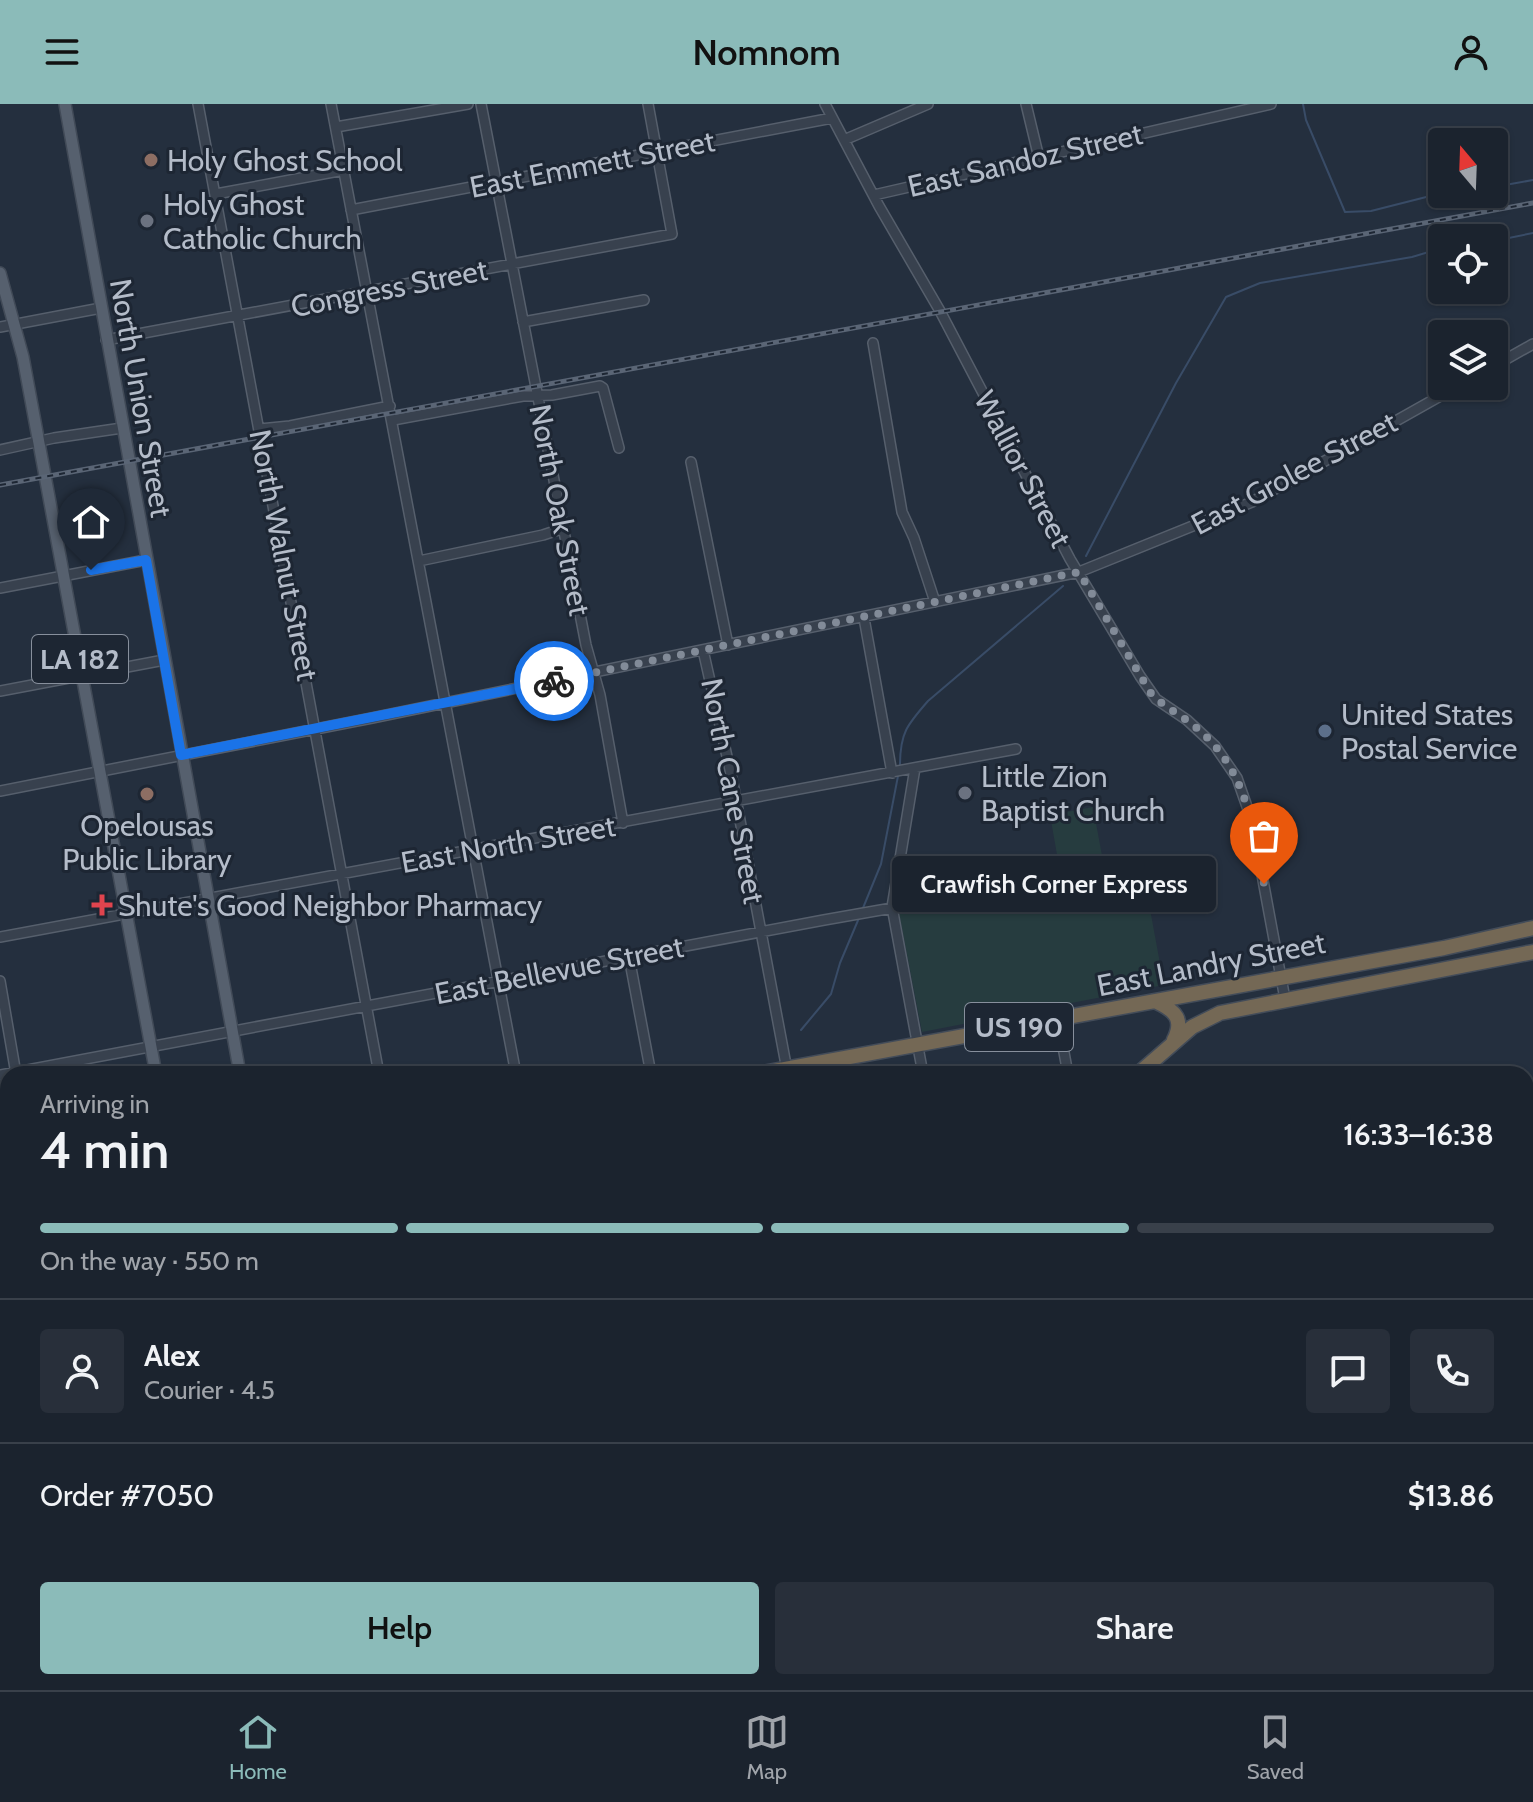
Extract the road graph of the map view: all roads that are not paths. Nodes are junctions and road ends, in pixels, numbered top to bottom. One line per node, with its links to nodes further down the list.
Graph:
1 (65, 104): 25 (main road, North Union Street / LA 182)
2 (198, 104): 18 (street, North Walnut Street)
3 (331, 104): 12 (street)
4 (468, 104): 12 (street)
5 (481, 104): 17 (street, North Oak Street)
6 (648, 104): 14 (street)
7 (825, 104): 11 (street, Wallior Street)
8 (928, 104): 13 (street)
9 (1026, 104): 15 (street)
10 (1271, 104): 15 (street, East Sandoz Street)
11 (832, 118): 13 (street, Wallior Street); 14 (street, East Emmett Street)
12 (336, 127): 16 (street)
13 (844, 140): 19 (street, Wallior Street)
14 (656, 152): 17 (street, East Emmett Street); 21 (street, Congress Street)
15 (1039, 158): 19 (street, East Sandoz Street)
16 (344, 170): 18 (street); 20 (street)
17 (496, 184): 20 (street, East Emmett Street); 21 (street, North Oak Street)
18 (216, 194): 26 (street, North Walnut Street)
19 (874, 195): 46 (street, Wallior Street)
20 (351, 210): 23 (street)
21 (512, 264): 23 (street, Congress Street); 27 (street, North Oak Street)
22 (0, 273): 28 (main road, LA 182)
23 (367, 292): 26 (street, Congress Street); 36 (street)
24 (644, 300): 27 (street)
25 (101, 308): 28 (street); 30 (main road, North Union Street / LA 182)
26 (239, 317): 30 (street, Congress Street); 38 (street, North Walnut Street)
27 (523, 322): 34 (street, North Oak Street)
28 (16, 324): 29 (street); 39 (main road, LA 182)
29 (0, 327)
30 (106, 340): 37 (main road, North Union Street / LA 182)
31 (873, 343): 49 (street)
32 (1533, 344): 33 (street)
33 (1508, 358)
34 (537, 390): 36 (street); 40 (street); 43 (street, North Oak Street)
35 (1433, 400): 46 (street, East Grolee Street)
36 (391, 413): 38 (street); 45 (street)
37 (122, 428): 39 (street); 44 (main road, North Union Street / LA 182)
38 (260, 429): 58 (street, North Walnut Street)
39 (39, 442): 41 (street); 47 (main road, LA 182)
40 (619, 448)
41 (0, 450)
42 (691, 462): 51 (street, North Cane Street)
43 (564, 528): 45 (street); 54 (street, North Oak Street)
44 (146, 560): 47 (street); 53 (main road, North Union Street / LA 182)
45 (419, 561): 57 (street)
46 (1079, 572): 49 (street, East Grolee Street); 78 (street, Wallior Street)
47 (64, 576): 48 (street); 55 (main road, LA 182)
48 (0, 588)
49 (935, 602): 50 (street, East Grolee Street)
50 (864, 618): 51 (street, East Grolee Street); 63 (street)
51 (728, 645): 52 (street, East Grolee Street)
52 (703, 650): 54 (street, East Grolee Street); 65 (street, North Cane Street)
53 (164, 660): 55 (street); 60 (main road, North Union Street / LA 182)
54 (594, 672): 57 (street, East Grolee Street); 66 (street, North Oak Street)
55 (83, 676): 56 (street); 62 (main road, LA 182)
56 (0, 691)
57 (446, 703): 58 (street, East Grolee Street); 67 (street)
58 (316, 728): 60 (street, East Grolee Street); 69 (street, North Walnut Street)
59 (1016, 749): 61 (street, East North Street)
60 (181, 755): 62 (street, East Grolee Street); 70 (main road, North Union Street / LA 182)
61 (915, 768): 63 (street, East North Street); 71 (street)
62 (101, 771): 64 (street, East Grolee Street); 72 (main road, LA 182)
63 (897, 772): 65 (street, East North Street)
64 (0, 791)
65 (736, 802): 66 (street, East North Street); 74 (street, North Cane Street)
66 (623, 823): 67 (street, East North Street)
67 (474, 850): 69 (street, East North Street); 80 (street)
68 (1102, 868): 71 (street, East Bellevue Street)
69 (342, 875): 70 (street, East North Street); 83 (street, North Walnut Street)
70 (207, 899): 72 (street, East North Street); 85 (main road, North Union Street / LA 182)
71 (892, 907): 74 (street, East Bellevue Street); 87 (street)
72 (127, 913): 75 (street, East North Street); 88 (main road, LA 182)
73 (1533, 928): 78 (highway, East Landry Street / US 190)
74 (762, 932): 77 (street, East Bellevue Street); 96 (street, North Cane Street)
75 (0, 937)
76 (1533, 952): 81 (highway)
77 (629, 957): 80 (street, East Bellevue Street); 95 (street)
78 (1281, 977): 81 (street, Wallior Street); 82 (highway, East Landry Street / US 190)
79 (0, 981): 89 (street)
80 (498, 982): 83 (street, East Bellevue Street); 94 (street)
81 (1285, 999): 86 (highway)
82 (1157, 1002): 84 (highway, East Landry Street / US 190); 86 (highway)
83 (367, 1006): 85 (street, East Bellevue Street); 93 (street, North Walnut Street)
84 (1058, 1020): 87 (highway, East Landry Street / US 190); 99 (street)
85 (232, 1031): 88 (street, East Bellevue Street); 92 (main road, LA 182)
86 (1174, 1041): 100 (highway)
87 (917, 1045): 97 (highway, East Landry Street / US 190); 98 (street)
88 (151, 1046): 90 (street, East Bellevue Street); 91 (main road, LA 182)
89 (15, 1066)
90 (51, 1066)
91 (155, 1066)
92 (239, 1066)
93 (378, 1066)
94 (514, 1066)
95 (649, 1066)
96 (786, 1066)
97 (812, 1066)
98 (921, 1066)
99 (1067, 1066)
100 (1147, 1066)

